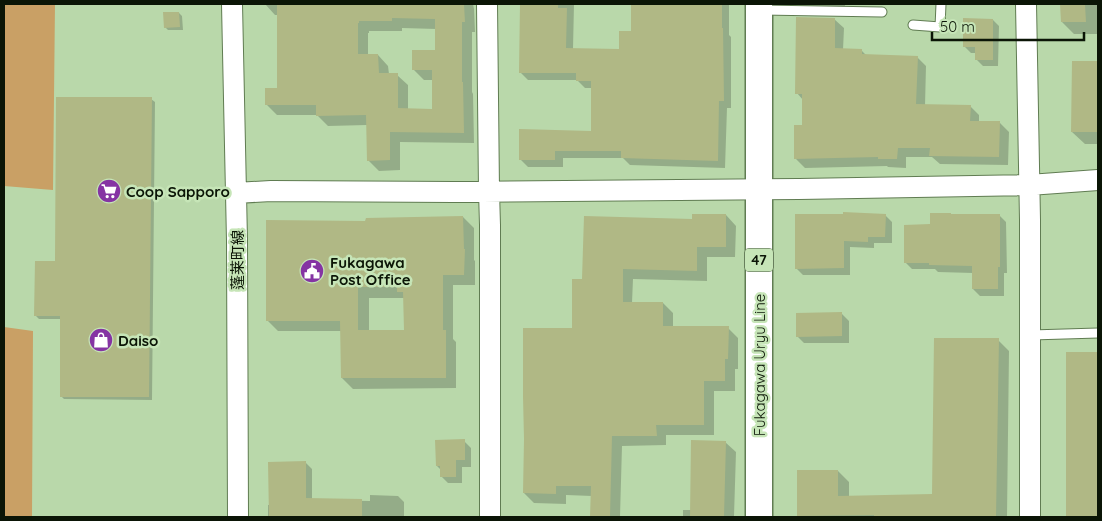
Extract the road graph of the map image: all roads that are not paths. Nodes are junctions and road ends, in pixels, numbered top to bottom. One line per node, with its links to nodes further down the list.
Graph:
1 (232, 4): 12 (street, 蓬莱町線)
2 (487, 4): 11 (street)
3 (941, 4): 7 (lane)
4 (1026, 4): 9 (street)
5 (759, 7): 6 (lane); 10 (main road, Fukagawa Uryu Line / 47)
6 (882, 12)
7 (913, 25)
8 (1098, 180): 9 (street)
9 (1029, 185): 10 (street); 14 (street)
10 (760, 188): 11 (street); 17 (main road, Fukagawa Uryu Line / 47)
11 (488, 191): 12 (street); 16 (street)
12 (236, 193): 15 (street, 蓬莱町線)
13 (1098, 333): 14 (lane)
14 (1030, 336): 18 (street)
15 (238, 517)
16 (490, 517)
17 (759, 517)
18 (1030, 517)

